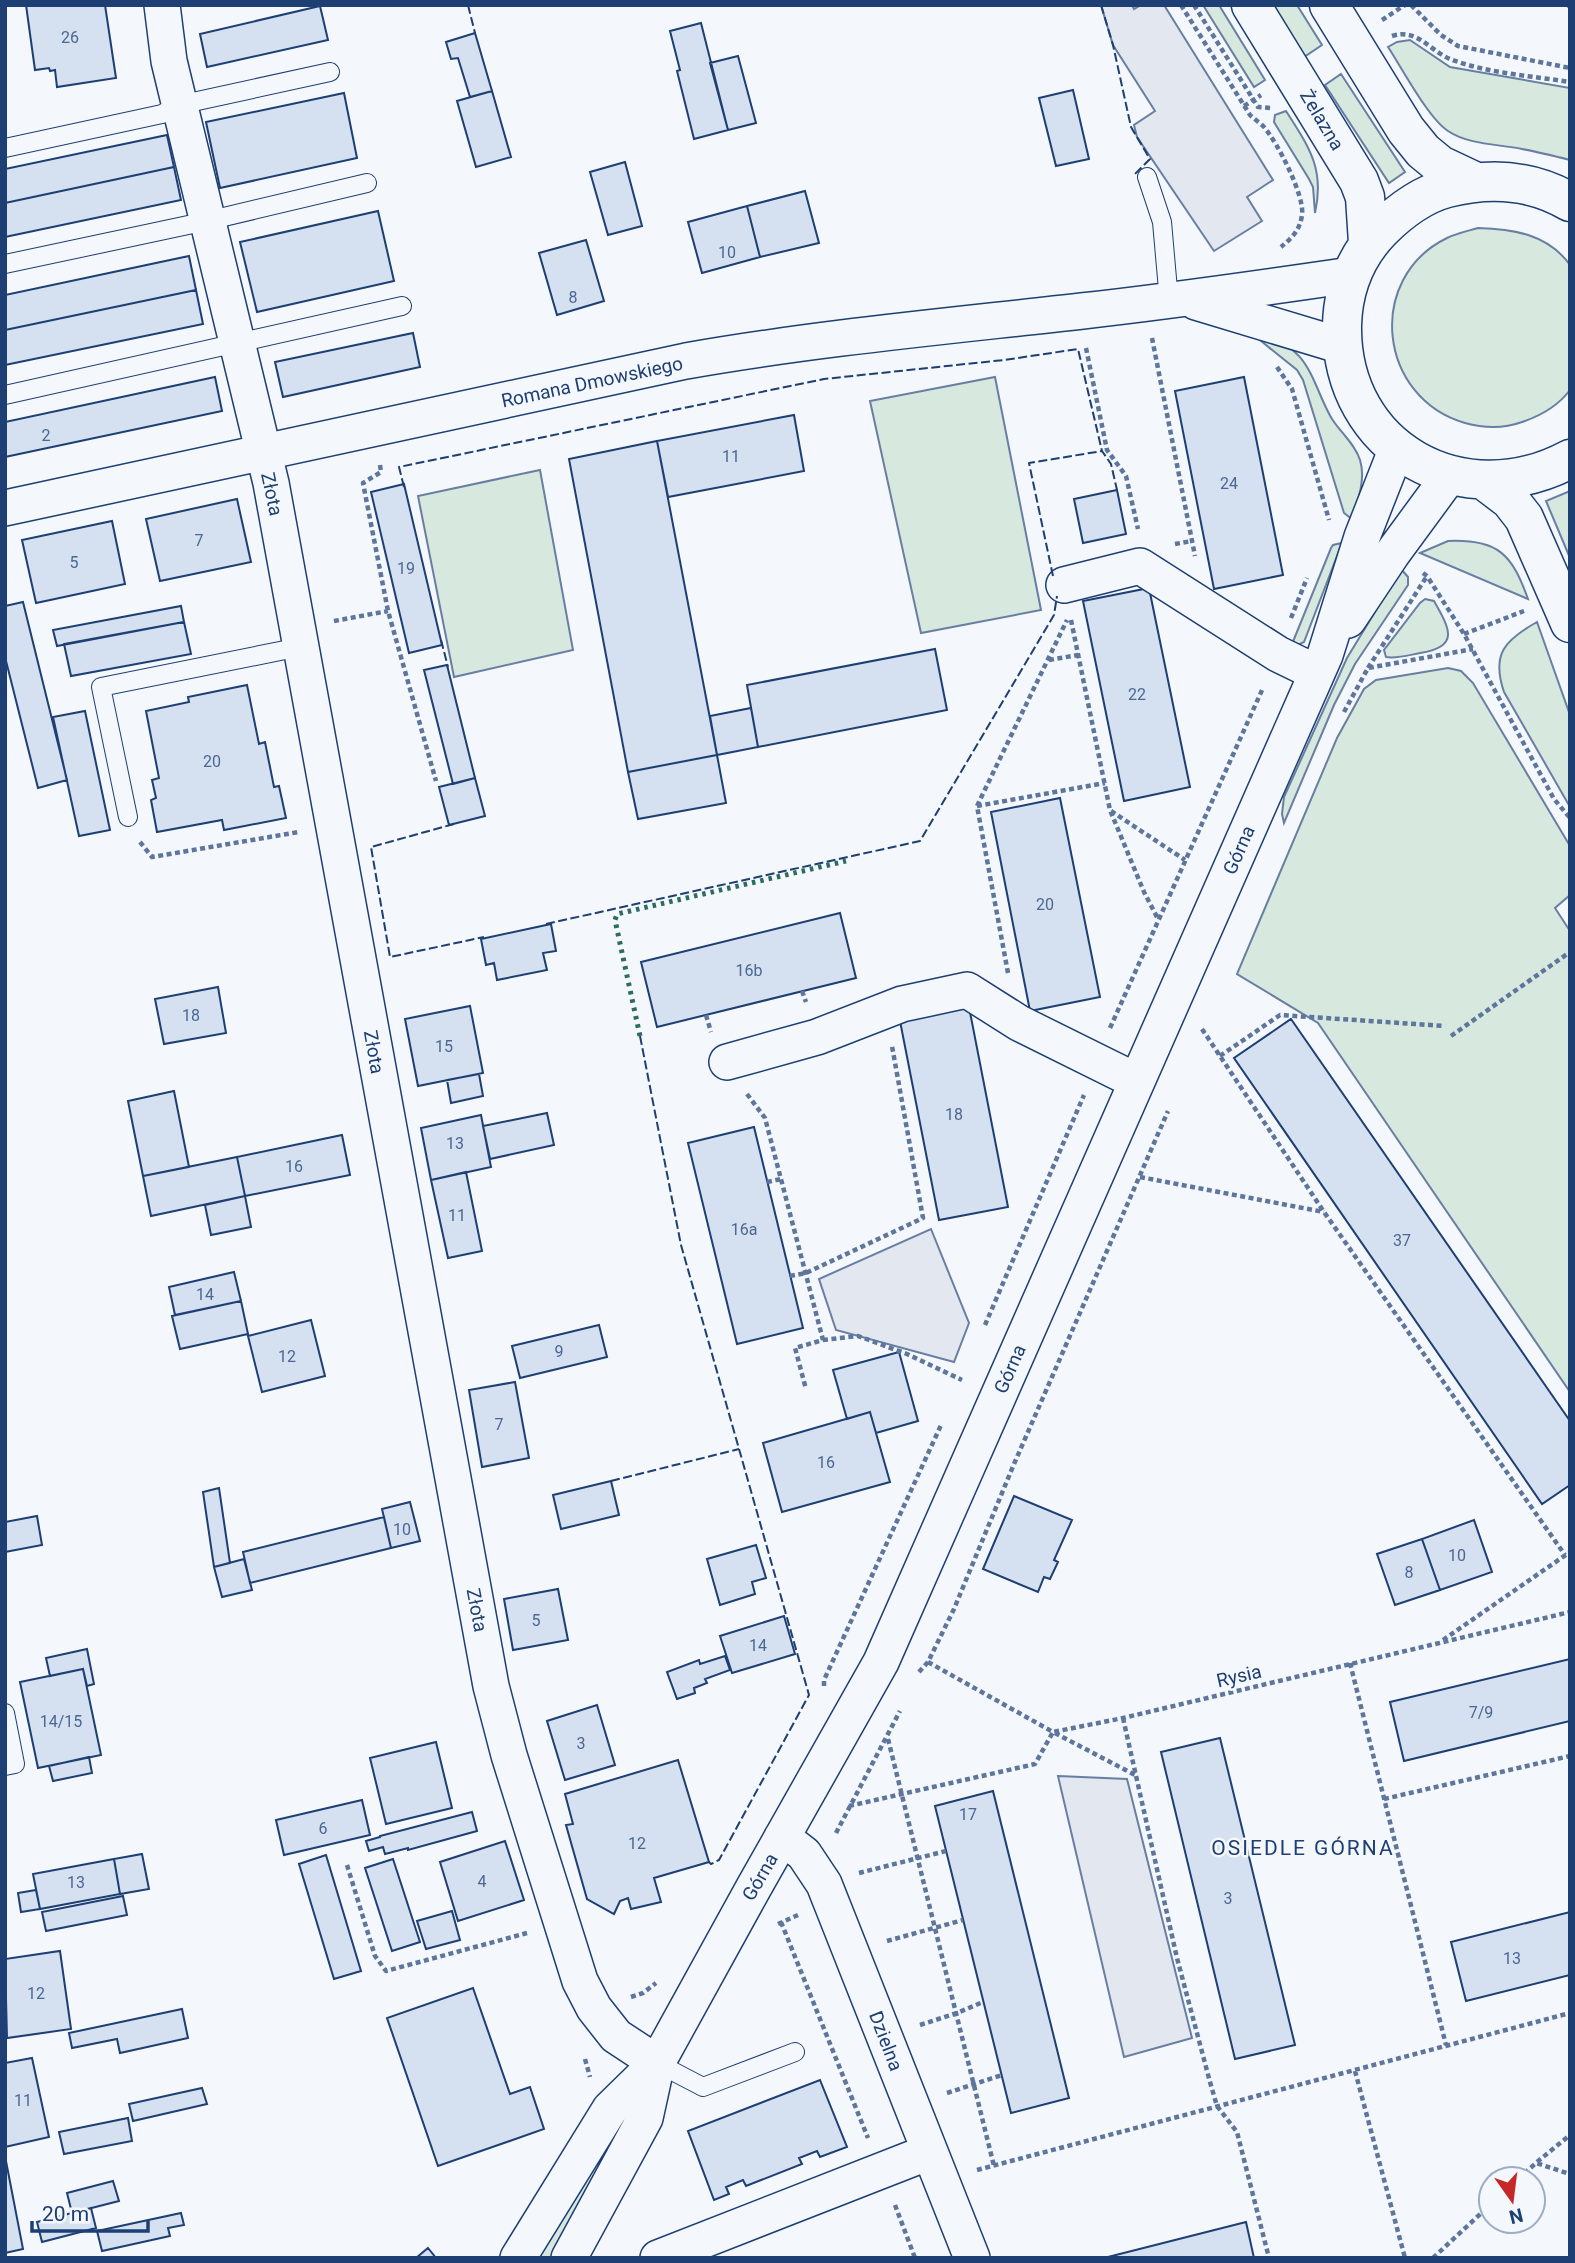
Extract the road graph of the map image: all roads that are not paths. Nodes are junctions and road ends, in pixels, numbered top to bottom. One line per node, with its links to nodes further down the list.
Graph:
1 (162, 5): 5 (street, Złota)
2 (1251, 5): 12 (street, Żelazna)
3 (1329, 5): 8 (street)
4 (330, 72): 5 (lane)
5 (180, 105): 6 (lane); 11 (street, Złota)
6 (5, 148)
7 (1147, 177): 14 (lane)
8 (1475, 181): 10 (street); 12 (street)
9 (367, 183): 11 (lane)
10 (1570, 202)
11 (207, 221): 13 (lane); 16 (street, Złota)
12 (1360, 259): 14 (street, Romana Dmowskiego); 17 (street)
13 (5, 264)
14 (1177, 300): 17 (street, Romana Dmowskiego); 20 (street, Romana Dmowskiego)
15 (402, 306): 16 (lane)
16 (237, 343): 18 (lane); 20 (street, Złota)
17 (1342, 346): 19 (street)
18 (5, 395)
19 (1397, 447): 22 (street); 27 (street, Górna)
20 (262, 452): 23 (street, Romana Dmowskiego); 26 (street, Złota)
21 (1570, 458): 22 (street)
22 (1467, 478): 25 (street); 27 (street, Górna)
23 (5, 508)
24 (1064, 585): 27 (street)
25 (1570, 623)
26 (312, 635): 28 (lane); 35 (street, Złota)
27 (1321, 664): 30 (street, Górna)
28 (128, 817)
29 (727, 1062): 30 (street)
30 (1136, 1081): 33 (street, Górna)
31 (5, 1713): 32 (lane)
32 (5, 1766)
33 (782, 1837): 35 (street, Górna); 36 (street, Dzielna)
34 (796, 2052): 35 (lane)
35 (657, 2063): 37 (street, Górna); 38 (street, Górna)
36 (929, 2152): 39 (street); 40 (street, Dzielna)
37 (518, 2258)
38 (569, 2258)
39 (658, 2258)
40 (972, 2258)

